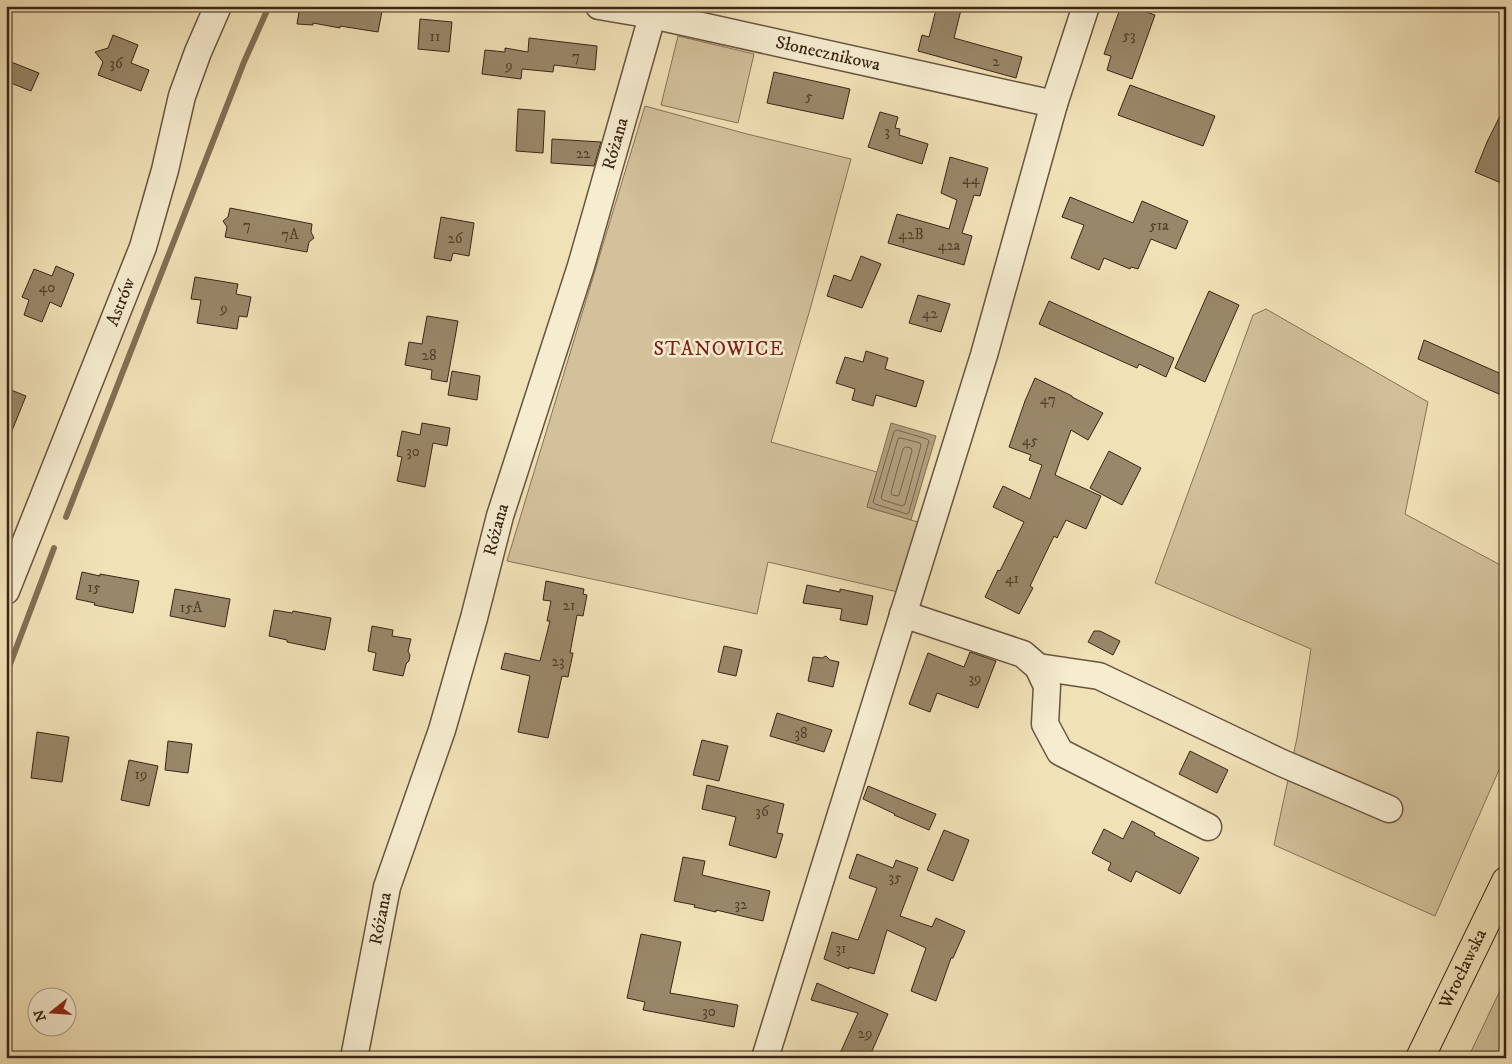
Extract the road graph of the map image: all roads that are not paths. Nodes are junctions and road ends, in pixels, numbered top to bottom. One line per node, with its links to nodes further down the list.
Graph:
1 (218, 6): 6 (street, Astrów)
2 (599, 6): 4 (street, Słonecznikowa)
3 (1086, 6): 5 (street)
4 (654, 11): 5 (street, Słonecznikowa); 12 (street, Różana)
5 (1054, 104): 7 (street)
6 (6, 591)
7 (903, 614): 8 (street); 13 (street)
8 (1038, 666): 9 (street); 10 (street)
9 (1389, 809)
10 (1208, 827)
11 (1506, 881): 14 (main road, Wrocławska)
12 (354, 1058)
13 (765, 1058)
14 (1420, 1058)

